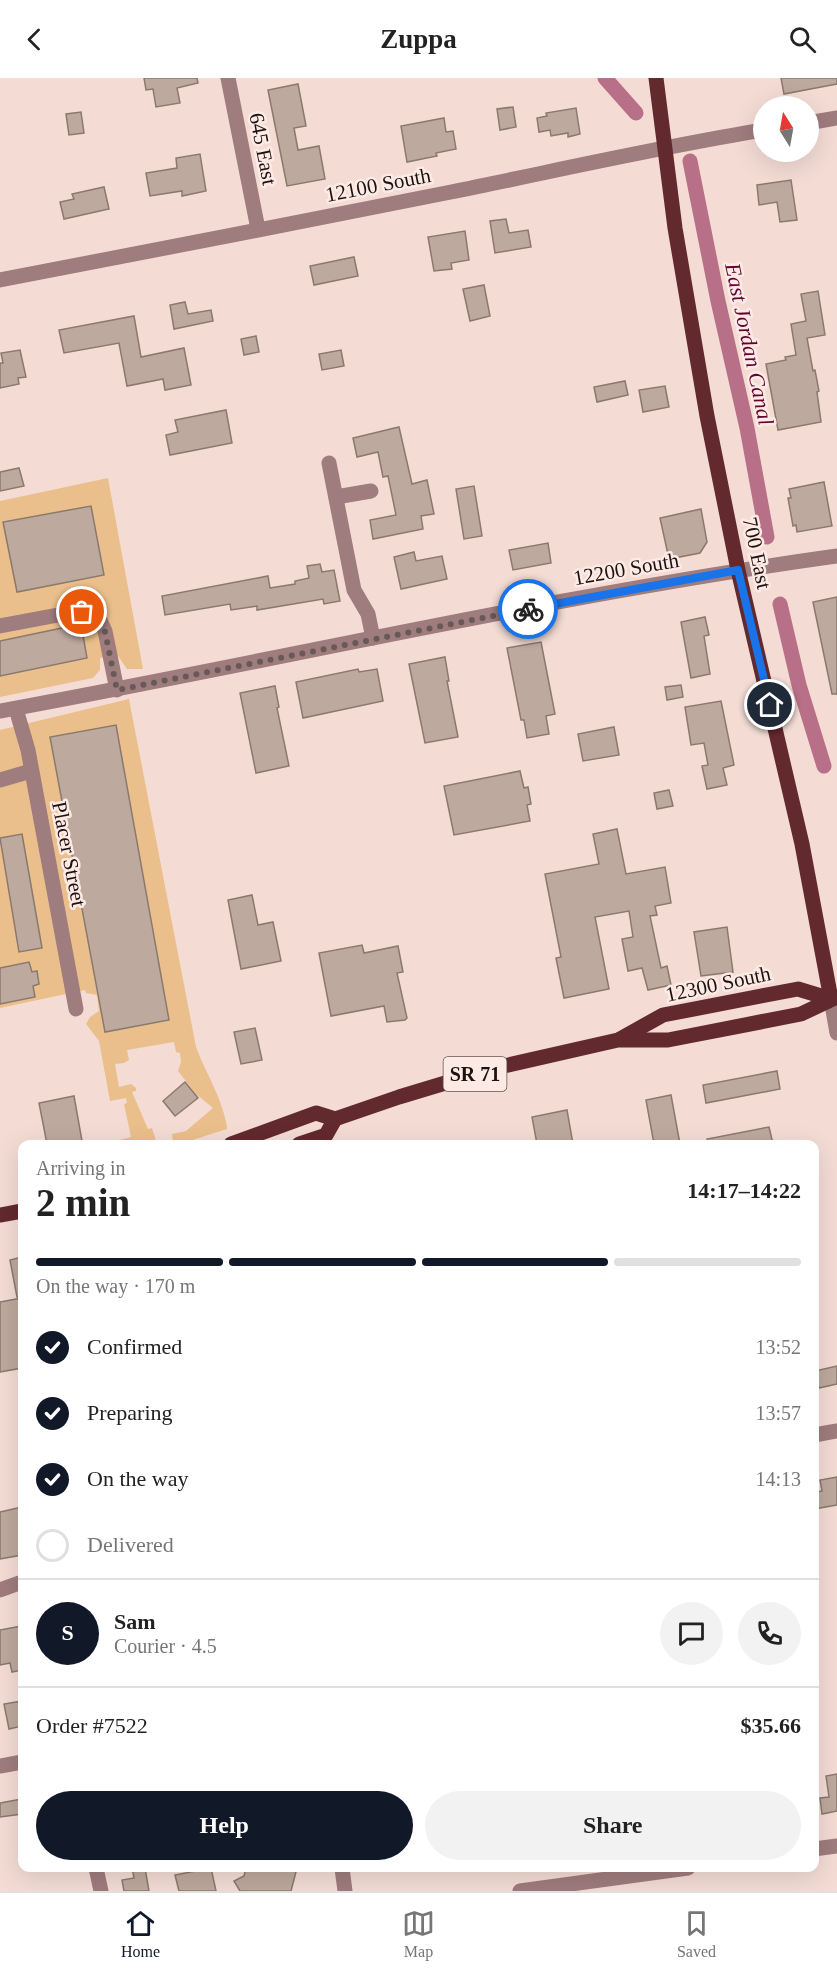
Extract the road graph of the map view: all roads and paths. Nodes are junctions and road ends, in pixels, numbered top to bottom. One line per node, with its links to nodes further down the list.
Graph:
1 (228, 78): 7 (street, 645 East)
2 (656, 78): 6 (main road, 700 East)
3 (837, 118): 4 (street)
4 (819, 121)
5 (753, 132): 6 (street, 12100 South)
6 (666, 148): 7 (street, 12100 South); 13 (main road, 700 East)
7 (258, 229): 8 (street, 12100 South)
8 (0, 280)
9 (329, 464): 11 (street)
10 (371, 491): 11 (street)
11 (336, 497): 15 (street)
12 (837, 556): 13 (street, 12200 South)
13 (738, 570): 15 (street, 12200 South); 21 (main road, 700 East)
14 (0, 626): 16 (street)
15 (373, 638): 16 (street, 12200 South)
16 (117, 690): 17 (street, 12200 South)
17 (16, 709): 18 (street, 12200 South); 19 (street, Placer Street)
18 (0, 711)
19 (31, 771): 20 (street); 22 (street, Placer Street)
20 (0, 780)
21 (834, 998): 23 (street, 700 East); 24 (main road, 12300 South / SR 71); 24 (main road, 12300 South / SR 71)
22 (76, 1009)
23 (837, 1033)
24 (618, 1040): 25 (main road, 12300 South / SR 71)
25 (335, 1119): 26 (main road, 12300 South / SR 71); 27 (main road, 12300 South / SR 71)
26 (242, 1140)
27 (311, 1140)
28 (18, 1212): 29 (main road)
29 (0, 1215)
30 (837, 1431): 31 (street)
31 (819, 1434)
32 (18, 1583): 33 (street)
33 (0, 1590)
34 (18, 1763): 35 (street)
35 (0, 1766)
36 (837, 1846): 37 (street)
37 (819, 1848)
38 (97, 1872): 41 (street)
39 (343, 1872): 42 (street)
40 (659, 1872): 43 (street)
41 (101, 1891)
42 (345, 1891)
43 (520, 1891)

